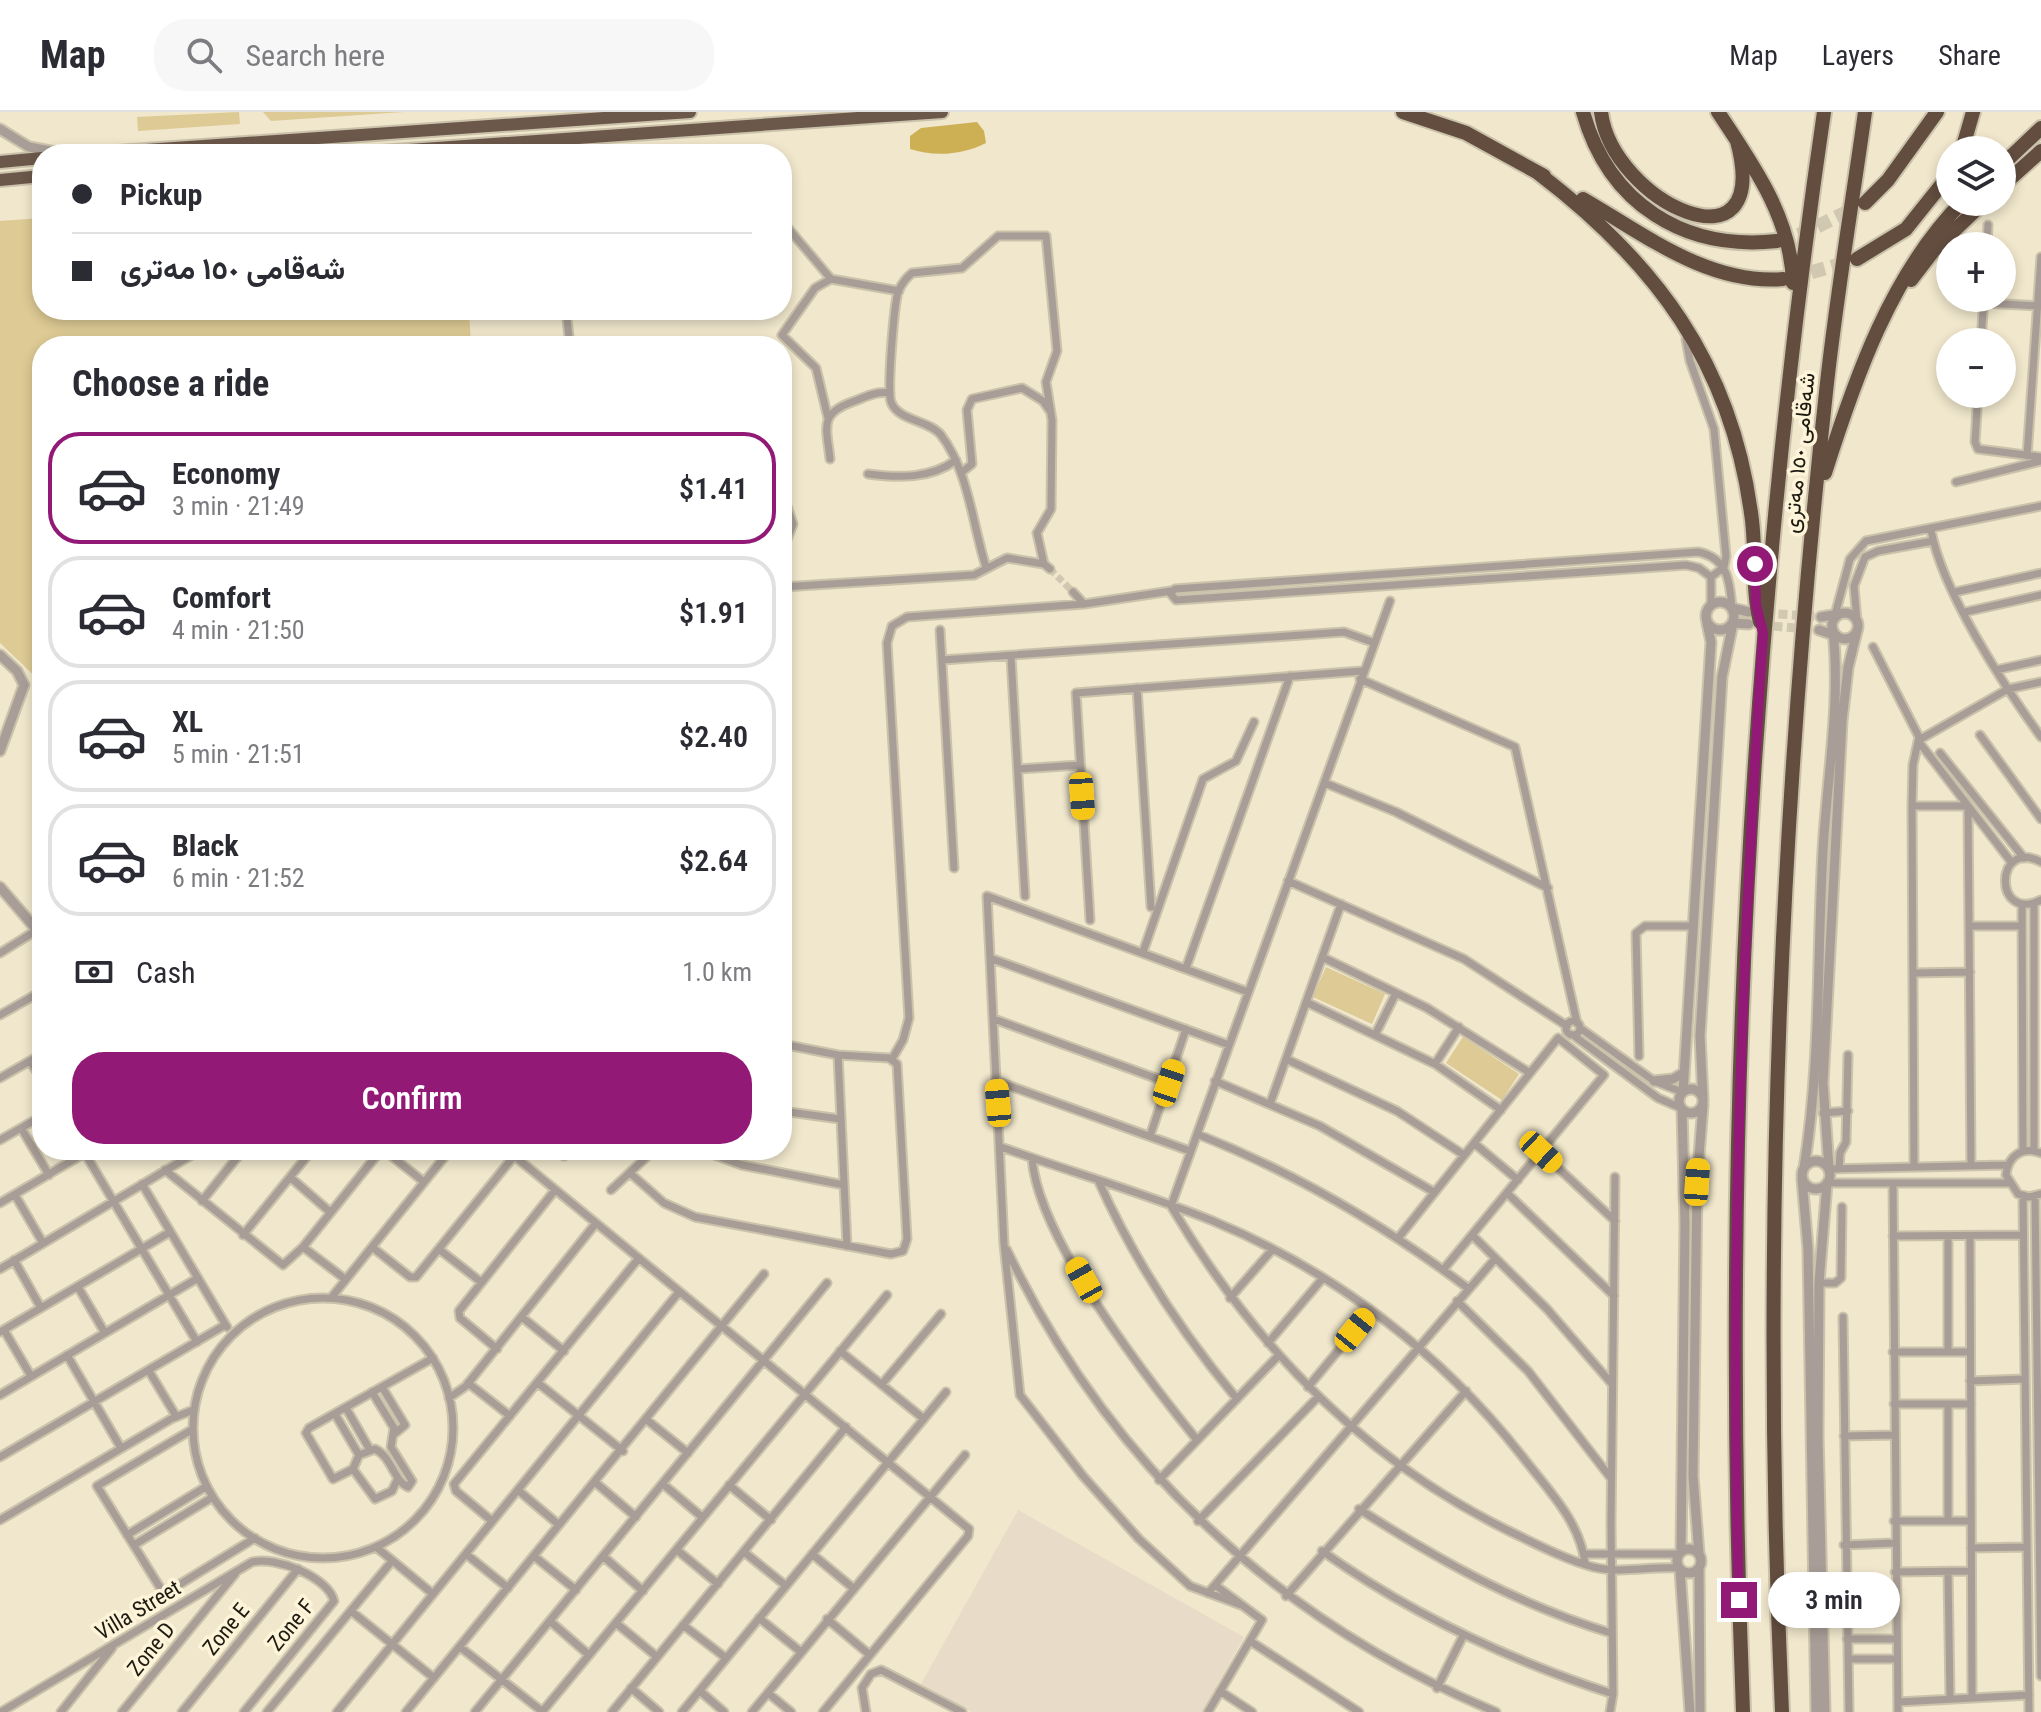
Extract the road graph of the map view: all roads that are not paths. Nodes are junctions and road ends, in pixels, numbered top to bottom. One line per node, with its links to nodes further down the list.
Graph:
1 (690, 112): 15 (highway)
2 (942, 112): 16 (highway)
3 (1403, 112): 22 (highway)
4 (1583, 112): 33 (highway)
5 (1601, 112): 14 (highway)
6 (1718, 112): 14 (highway)
7 (1824, 112): 44 (highway, شەقامی ١٥٠ مەتری)
8 (1865, 112): 57 (highway, شەقامی ١٥٠ مەتری)
9 (1937, 112): 27 (highway)
10 (1973, 112): 13 (highway)
11 (2041, 128): 19 (highway)
12 (0, 129): 17 (street)
13 (1966, 136)
14 (1737, 141): 44 (highway)
15 (285, 144)
16 (532, 144)
17 (32, 148)
18 (2041, 151): 23 (highway)
19 (2016, 152)
20 (32, 159): 21 (highway)
21 (0, 162)
22 (1538, 173): 37 (highway); 42 (highway)
23 (2016, 173)
24 (32, 177): 25 (highway)
25 (0, 180)
26 (1936, 192): 35 (highway)
27 (1865, 203)
28 (1950, 216): 41 (highway)
29 (1969, 216): 41 (highway)
30 (1988, 225): 31 (street)
31 (1988, 232)
32 (792, 233): 36 (street)
33 (1777, 241)
34 (2041, 257): 40 (street)
35 (1857, 259)
36 (831, 279): 38 (street); 43 (street)
37 (1783, 279)
38 (899, 291): 46 (street); 48 (street)
39 (2016, 304): 40 (street)
40 (2040, 306): 50 (street)
41 (1890, 310): 57 (highway)
42 (1685, 326): 62 (street); 88 (highway)
43 (783, 336)
44 (1792, 339): 88 (highway, شەقامی ١٥٠ مەتری)
45 (792, 345): 49 (street)
46 (890, 393): 49 (street); 53 (street)
47 (1977, 408): 50 (street)
48 (1051, 413): 54 (street); 61 (street)
49 (828, 418): 51 (street)
50 (2027, 456): 52 (street)
51 (830, 459)
52 (2041, 459): 56 (street)
53 (956, 460): 54 (street); 55 (street)
54 (962, 472): 61 (street)
55 (868, 474)
56 (1956, 482)
57 (1816, 500): 480 (highway, شەقامی ١٥٠ مەتری)
58 (2041, 506): 59 (street)
59 (1931, 530): 60 (street); 80 (street)
60 (1933, 541): 71 (street); 85 (street)
61 (986, 567): 67 (street)
62 (1724, 567): 63 (street); 65 (street); 77 (street)
63 (1395, 573): 66 (street); 68 (street)
64 (2041, 573): 71 (street)
65 (1711, 577): 68 (street); 76 (street)
66 (1254, 583): 69 (street); 72 (street)
67 (792, 586)
68 (1394, 586): 72 (street)
69 (1171, 591): 72 (street); 75 (street)
70 (1073, 592): 75 (street)
71 (1955, 592): 79 (street)
72 (1255, 594)
73 (2041, 595): 79 (street)
74 (1390, 601): 90 (street)
75 (1084, 604): 156 (street)
76 (1711, 605): 77 (street); 82 (street)
77 (1732, 608): 78 (street); 83 (street)
78 (1749, 612)
79 (1965, 612): 96 (street)
80 (1836, 616): 81 (street); 85 (street); 89 (street)
81 (1821, 617)
82 (1707, 623): 83 (street); 128 (street)
83 (1733, 623): 84 (street); 169 (street)
84 (1749, 624)
85 (1857, 627): 89 (street); 176 (street)
86 (940, 630): 94 (street)
87 (1819, 630): 89 (street)
88 (1763, 633): 479 (highway, شەقامی ١٥٠ مەتری)
89 (1834, 634): 208 (street)
90 (1372, 642): 93 (street); 97 (street)
91 (1873, 647): 105 (street)
92 (0, 655): 106 (street)
93 (1011, 657): 94 (street); 109 (street)
94 (942, 660): 117 (street)
95 (2041, 660): 96 (street)
96 (1996, 670): 101 (street)
97 (1361, 675): 98 (street); 110 (street); 119 (street)
98 (1290, 676): 100 (street); 136 (street)
99 (2041, 682): 101 (street)
100 (1137, 688): 108 (street); 125 (street)
101 (2008, 689): 104 (street); 105 (street)
102 (1254, 722): 132 (street)
103 (1980, 735): 113 (street)
104 (2041, 737)
105 (1919, 741): 111 (street); 112 (street)
106 (0, 751)
107 (1940, 753): 114 (street)
108 (1080, 765): 109 (street); 126 (street)
109 (1018, 769): 121 (street)
110 (1325, 783): 118 (street); 119 (street)
111 (1912, 806): 112 (street); 138 (street)
112 (1968, 806): 116 (street); 129 (street)
113 (2041, 819)
114 (2024, 858): 115 (street); 116 (street)
115 (2041, 862)
116 (2012, 863): 124 (street)
117 (954, 868)
118 (1288, 881): 123 (street); 139 (street)
119 (1548, 888): 146 (street)
120 (1, 889): 127 (street)
121 (1025, 896)
122 (2038, 902): 124 (street); 174 (street)
123 (1341, 904): 134 (street); 145 (street)
124 (2022, 904): 130 (street)
125 (1151, 907)
126 (1090, 920)
127 (32, 925)
128 (1694, 926): 155 (street); 162 (street)
129 (1970, 926): 130 (street); 137 (street)
130 (2022, 926): 187 (street)
131 (32, 937): 133 (street)
132 (1143, 952): 135 (street); 136 (street)
133 (0, 953)
134 (1322, 957): 140 (street); 142 (street)
135 (990, 958): 144 (street); 148 (street)
136 (1186, 968): 139 (street)
137 (1970, 972): 138 (street); 205 (street)
138 (1913, 973): 207 (street)
139 (1248, 992): 151 (street)
140 (1396, 993): 147 (street); 149 (street)
141 (32, 997): 143 (street)
142 (1306, 1002): 149 (street); 157 (street)
143 (0, 1015)
144 (994, 1019): 164 (street); 167 (street)
145 (1567, 1026): 146 (street); 150 (street)
146 (1579, 1026): 150 (street); 166 (street)
147 (1459, 1027): 160 (street); 161 (street)
148 (1186, 1029): 151 (street); 167 (street)
149 (1376, 1033): 160 (street)
150 (1573, 1035): 171 (street)
151 (1229, 1045): 165 (street)
152 (792, 1046): 153 (street)
153 (838, 1055): 156 (street); 177 (street)
154 (1848, 1055): 173 (street)
155 (1639, 1056)
156 (892, 1059): 250 (street)
157 (1286, 1059): 170 (street); 190 (street)
158 (30, 1061): 159 (street); 163 (street)
159 (32, 1064)
160 (1435, 1064): 172 (street)
161 (1530, 1073): 172 (street); 188 (street)
162 (1683, 1073): 166 (street); 168 (street)
163 (0, 1078)
164 (996, 1081): 181 (street); 185 (street)
165 (1215, 1081): 170 (street); 180 (street)
166 (1654, 1081): 168 (street)
167 (1169, 1083): 181 (street)
168 (1682, 1092): 169 (street); 171 (street)
169 (1703, 1102): 171 (street); 390 (street)
170 (1270, 1104): 226 (street)
171 (1681, 1109): 386 (street)
172 (1501, 1110): 183 (street)
173 (1848, 1111): 176 (street); 209 (street)
174 (2038, 1111): 189 (street)
175 (792, 1112): 177 (street)
176 (1823, 1113): 209 (street)
177 (840, 1119): 223 (street)
178 (32, 1122): 179 (street)
179 (21, 1128): 182 (street); 184 (street)
180 (1197, 1134): 186 (street); 247 (street)
181 (1150, 1136): 186 (street)
182 (0, 1140)
183 (1474, 1143): 190 (street); 216 (street)
184 (32, 1146)
185 (1001, 1147): 191 (street); 249 (street)
186 (1190, 1151): 234 (street)
187 (2023, 1151): 189 (street); 206 (street)
188 (1541, 1152): 216 (street); 237 (street)
189 (2037, 1152)
190 (1464, 1155): 226 (street)
191 (1032, 1158): 217 (street); 339 (street)
192 (40, 1160): 212 (street)
193 (72, 1160): 212 (street)
194 (91, 1160): 232 (street)
195 (182, 1160): 210 (street)
196 (235, 1160): 231 (street)
197 (304, 1160): 213 (street)
198 (374, 1160): 236 (street)
199 (395, 1160): 218 (street)
200 (442, 1160): 218 (street)
201 (511, 1160): 254 (street)
202 (519, 1160): 224 (street)
203 (644, 1160): 211 (street)
204 (728, 1160): 223 (street)
205 (1971, 1165): 206 (street); 207 (street)
206 (2007, 1165): 221 (street)
207 (1914, 1166): 209 (street)
208 (1804, 1168): 209 (street); 215 (street)
209 (1834, 1169): 219 (street)
210 (165, 1170): 222 (street); 231 (street)
211 (630, 1173): 225 (street); 250 (street)
212 (49, 1175): 228 (street)
213 (290, 1177): 236 (street); 240 (street)
214 (1615, 1177): 237 (street)
215 (1802, 1179): 219 (street); 481 (street)
216 (1518, 1180): 227 (street)
217 (1099, 1181): 234 (street); 320 (street)
218 (424, 1182): 252 (street)
219 (1827, 1183): 220 (street); 267 (street)
220 (1893, 1183): 221 (street); 243 (street)
221 (2008, 1183): 230 (street)
222 (142, 1184): 232 (street); 239 (street)
223 (844, 1185): 250 (street)
224 (555, 1190): 238 (street); 265 (street)
225 (611, 1190)
226 (1434, 1192): 247 (street)
227 (1507, 1193): 241 (street); 273 (street)
228 (15, 1195): 233 (street); 248 (street)
229 (2038, 1195): 230 (street); 246 (street)
230 (2023, 1196): 242 (street)
231 (202, 1201): 240 (street)
232 (113, 1202): 248 (street); 253 (street)
233 (0, 1203)
234 (1171, 1206): 255 (street); 275 (street)
235 (1842, 1207): 267 (street)
236 (330, 1212): 251 (street)
237 (1615, 1221): 273 (street)
238 (596, 1223): 256 (street); 281 (street)
239 (170, 1232): 253 (street); 262 (street)
240 (243, 1235): 251 (street)
241 (1472, 1235): 258 (street); 260 (street)
242 (2023, 1235): 245 (street); 298 (street)
243 (1893, 1236): 244 (street); 293 (street)
244 (1948, 1236): 245 (street); 294 (street)
245 (1970, 1236): 295 (street)
246 (2038, 1236): 299 (street)
247 (1399, 1237): 260 (street)
248 (43, 1243): 257 (street)
249 (1004, 1244): 354 (street); 413 (street)
250 (847, 1246)
251 (303, 1247): 264 (street)
252 (372, 1247): 254 (street); 264 (street)
253 (142, 1249): 268 (street); 271 (street)
254 (440, 1250): 265 (street)
255 (1272, 1250): 263 (street); 275 (street)
256 (639, 1258): 270 (street); 291 (street)
257 (14, 1260): 259 (street); 277 (street)
258 (1494, 1260): 269 (street); 310 (street)
259 (0, 1269)
260 (1443, 1270): 269 (street)
261 (764, 1274): 283 (street)
262 (198, 1278): 271 (street); 282 (street)
263 (1323, 1278): 278 (street); 288 (street)
264 (345, 1279): 274 (street)
265 (481, 1282): 290 (street)
266 (827, 1283): 301 (street)
267 (1819, 1283): 482 (street)
268 (78, 1287): 277 (street); 285 (street)
269 (1469, 1289): 276 (street)
270 (679, 1292): 283 (street); 330 (street)
271 (169, 1295): 285 (street); 287 (street)
272 (887, 1295): 292 (street)
273 (1614, 1296): 310 (street)
274 (331, 1298): 286 (street); 300 (street)
275 (1230, 1298): 288 (street)
276 (1457, 1301): 289 (street); 353 (street)
277 (41, 1308): 284 (street)
278 (1371, 1311): 289 (street); 312 (street)
279 (941, 1314): 309 (street)
280 (1843, 1317): 338 (street)
281 (523, 1318): 290 (street); 291 (street)
282 (225, 1325): 286 (street); 287 (street)
283 (721, 1326): 301 (street); 332 (street)
284 (2, 1331): 303 (street)
285 (105, 1333): 296 (street)
286 (232, 1335): 326 (street)
287 (197, 1342): 302 (street)
288 (1268, 1343): 297 (street)
289 (1418, 1346): 313 (street); 333 (street)
290 (497, 1349): 307 (street)
291 (564, 1351): 308 (street)
292 (840, 1351): 309 (street); 316 (street)
293 (1893, 1352): 294 (street); 322 (street)
294 (1948, 1352): 295 (street)
295 (1970, 1352): 306 (street)
296 (67, 1355): 303 (street); 321 (street)
297 (1279, 1355): 312 (street); 320 (street)
298 (2024, 1356): 299 (street); 304 (street)
299 (2035, 1357): 305 (street)
300 (433, 1358): 311 (street); 319 (street)
301 (763, 1360): 316 (street); 345 (street)
302 (149, 1371): 321 (street); 328 (street)
303 (31, 1376): 317 (street)
304 (2024, 1379): 306 (street); 381 (street)
305 (2038, 1380): 376 (street)
306 (1970, 1381): 324 (street)
307 (468, 1383): 319 (street); 329 (street)
308 (538, 1383): 329 (street); 330 (street)
309 (882, 1384): 331 (street)
310 (1612, 1384): 353 (street)
311 (382, 1387): 314 (street); 336 (street)
312 (1308, 1387): 318 (street)
313 (1466, 1391): 350 (street); 389 (street)
314 (372, 1392): 325 (street); 336 (street)
315 (946, 1392): 331 (street)
316 (805, 1394): 334 (street); 357 (street)
317 (0, 1395)
318 (1318, 1397): 333 (street); 368 (street)
319 (449, 1398): 380 (street)
320 (1237, 1399): 339 (street)
321 (94, 1402): 341 (street); 348 (street)
322 (1894, 1404): 323 (street); 337 (street)
323 (1948, 1404): 324 (street); 370 (street)
324 (1971, 1404): 371 (street)
325 (346, 1408): 327 (street); 342 (street)
326 (193, 1410): 328 (street); 335 (street)
327 (335, 1414): 346 (street); 351 (street)
328 (176, 1416): 341 (street)
329 (510, 1416): 367 (street)
330 (580, 1417): 343 (street); 359 (street)
331 (924, 1419): 349 (street)
332 (647, 1420): 343 (street); 345 (street)
333 (1350, 1425): 350 (street); 394 (street)
334 (846, 1427): 349 (street); 366 (street)
335 (193, 1429): 358 (street); 373 (street)
336 (393, 1435): 340 (street)
337 (1894, 1435): 338 (street); 369 (street)
338 (1844, 1436): 379 (street)
339 (1197, 1440): 354 (street)
340 (391, 1447): 344 (street); 352 (street)
341 (121, 1448): 365 (street)
342 (370, 1450): 344 (street); 346 (street)
343 (623, 1451): 355 (street)
344 (382, 1453): 352 (street)
345 (688, 1453): 356 (street)
346 (359, 1455): 351 (street)
347 (965, 1455): 360 (street)
348 (0, 1457)
349 (888, 1462): 360 (street); 388 (street)
350 (1400, 1465): 362 (street); 397 (street)
351 (353, 1469): 352 (street)
352 (398, 1478)
353 (1611, 1478): 391 (street)
354 (1159, 1480): 368 (street)
355 (596, 1483): 363 (street); 372 (street)
356 (663, 1484): 363 (street); 364 (street)
357 (729, 1485): 364 (street); 366 (street)
358 (207, 1486): 361 (street); 373 (street)
359 (519, 1491): 367 (street); 372 (street)
360 (929, 1495): 410 (street); 433 (street)
361 (213, 1497): 374 (street); 377 (street)
362 (1359, 1509): 384 (street); 423 (street)
363 (636, 1517): 393 (street)
364 (702, 1517): 383 (street)
365 (0, 1520)
366 (771, 1520): 385 (street)
367 (492, 1521): 387 (street)
368 (1198, 1521): 394 (street)
369 (1894, 1521): 370 (street); 375 (street)
370 (1948, 1521): 371 (street)
371 (1971, 1521): 382 (street)
372 (559, 1525): 392 (street)
373 (127, 1535): 377 (street)
374 (255, 1538): 377 (street); 378 (street)
375 (1894, 1543): 379 (street); 404 (street)
376 (2040, 1544): 438 (street)
377 (134, 1545)
378 (268, 1545): 380 (street); 395 (street)
379 (1844, 1545): 425 (street)
380 (376, 1547): 396 (street)
381 (2027, 1547): 382 (street); 441 (street)
382 (1971, 1548): 403 (street)
383 (677, 1550): 406 (street); 412 (street)
384 (1322, 1551): 415 (street); 424 (street)
385 (744, 1552): 406 (street); 407 (street)
386 (1680, 1553): 390 (street); 391 (street); 399 (street)
387 (466, 1554): 409 (street); 414 (street)
388 (812, 1554): 407 (street); 410 (street)
389 (1584, 1554): 391 (street); 397 (street)
390 (1699, 1554): 400 (street)
391 (1611, 1555): 401 (street)
392 (535, 1557): 409 (street); 411 (street)
393 (604, 1557): 411 (street); 412 (street)
394 (1238, 1558): 408 (street); 415 (street)
395 (264, 1561): 398 (street); 402 (street, Villa Street)
396 (392, 1561): 414 (street); 417 (street)
397 (1585, 1564): 401 (street)
398 (298, 1569): 457 (street, Zone E); 458 (street, Zone F)
399 (1679, 1569): 400 (street); 401 (street); 477 (street)
400 (1699, 1569): 478 (street)
401 (1611, 1570): 423 (street)
402 (237, 1571): 428 (street, Villa Street); 456 (street, Zone D)
403 (1971, 1571): 405 (street); 450 (street)
404 (1895, 1572): 405 (street); 426 (street)
405 (1948, 1572): 451 (street)
406 (718, 1584): 422 (street)
407 (785, 1585): 418 (street)
408 (1215, 1585): 413 (street); 416 (street)
409 (508, 1588): 430 (street)
410 (853, 1588): 419 (street)
411 (576, 1590): 420 (street)
412 (643, 1591): 421 (street)
413 (1208, 1593): 416 (street)
414 (433, 1594): 429 (street)
415 (1286, 1596): 444 (street)
416 (1241, 1605): 427 (street)
417 (351, 1611): 429 (street); 459 (street)
418 (759, 1618): 431 (street); 435 (street)
419 (827, 1619): 431 (street); 433 (street)
420 (551, 1622): 432 (street); 440 (street)
421 (616, 1623): 432 (street); 434 (street)
422 (683, 1625): 434 (street); 435 (street)
423 (1611, 1633): 448 (street)
424 (1463, 1636): 444 (street); 448 (street)
425 (1847, 1639): 426 (street); 436 (street)
426 (1896, 1639): 437 (street)
427 (1250, 1641): 446 (street); 474 (street)
428 (115, 1644): 454 (street, Villa Street); 455 (street)
429 (393, 1644): 439 (street); 460 (street)
430 (460, 1647): 439 (street); 440 (street)
431 (801, 1652): 447 (street)
432 (589, 1655): 462 (street)
433 (870, 1655): 469 (street)
434 (656, 1656): 443 (street)
435 (726, 1658): 445 (street)
436 (1848, 1659): 437 (street); 483 (street)
437 (1897, 1659): 452 (street)
438 (2041, 1676)
439 (434, 1678): 453 (street)
440 (500, 1678): 461 (street); 462 (street)
441 (2030, 1683): 442 (street); 449 (street)
442 (2041, 1683)
443 (631, 1688): 463 (street); 464 (street)
444 (1437, 1688): 475 (street)
445 (700, 1691): 465 (street); 466 (street)
446 (1220, 1691): 472 (street); 473 (street)
447 (768, 1693): 467 (street); 468 (street)
448 (1613, 1694): 476 (street)
449 (2029, 1695): 450 (street); 485 (street)
450 (1972, 1697): 451 (street)
451 (1950, 1698): 452 (street)
452 (1898, 1702): 484 (street)
453 (408, 1711)
454 (1, 1712)
455 (61, 1712)
456 (122, 1712)
457 (182, 1712)
458 (244, 1712)
459 (267, 1712)
460 (337, 1712)
461 (475, 1712)
462 (542, 1712)
463 (612, 1712)
464 (659, 1712)
465 (682, 1712)
466 (724, 1712)
467 (752, 1712)
468 (791, 1712)
469 (823, 1712)
470 (866, 1712): 471 (street)
471 (962, 1712)
472 (1208, 1712)
473 (1252, 1712)
474 (1359, 1712)
475 (1496, 1712)
476 (1610, 1712)
477 (1690, 1712)
478 (1700, 1712)
479 (1743, 1712)
480 (1782, 1712)
481 (1816, 1712)
482 (1825, 1712)
483 (1849, 1712)
484 (1898, 1712)
485 (2029, 1712)

